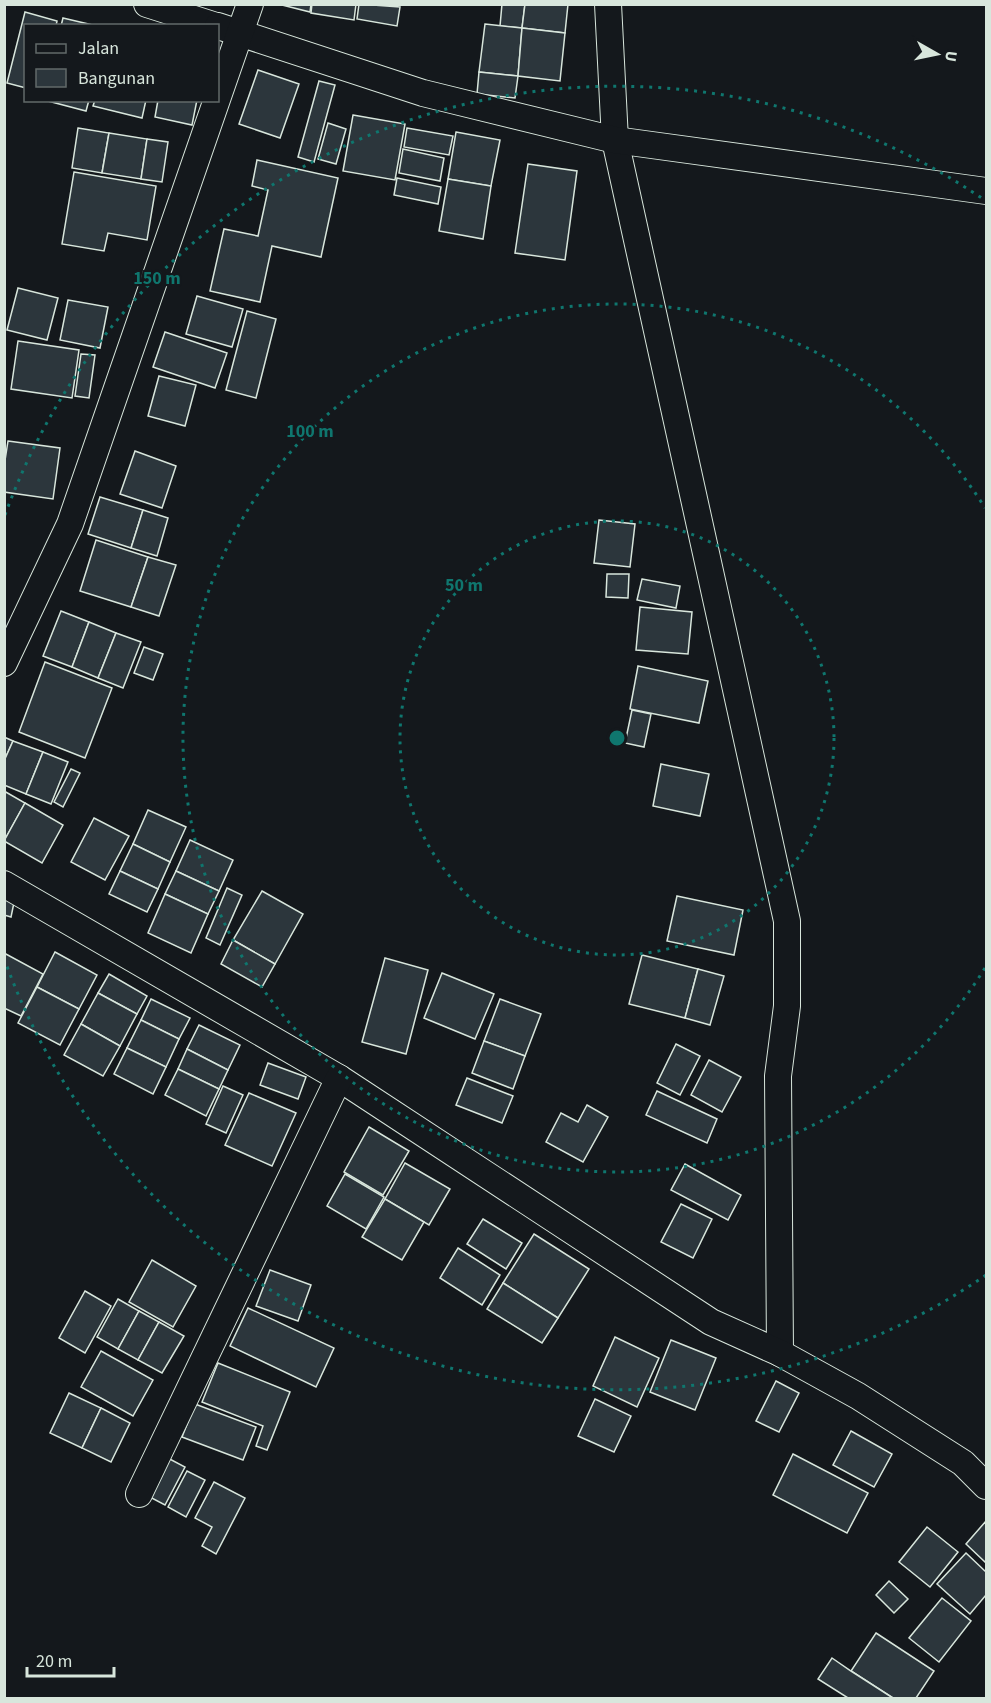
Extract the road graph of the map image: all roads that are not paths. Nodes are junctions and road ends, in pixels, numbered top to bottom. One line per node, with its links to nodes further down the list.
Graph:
1 (147, 4): 4 (street)
2 (250, 4): 5 (street)
3 (608, 4): 8 (street)
4 (212, 24)
5 (225, 28): 6 (street); 8 (street)
6 (219, 47)
7 (202, 102): 10 (street)
8 (615, 140): 9 (street); 13 (street)
9 (987, 191)
10 (4, 663)
11 (4, 884): 12 (street)
12 (339, 1078): 13 (street); 15 (street)
13 (780, 1353): 14 (street)
14 (987, 1486)
15 (139, 1494)

